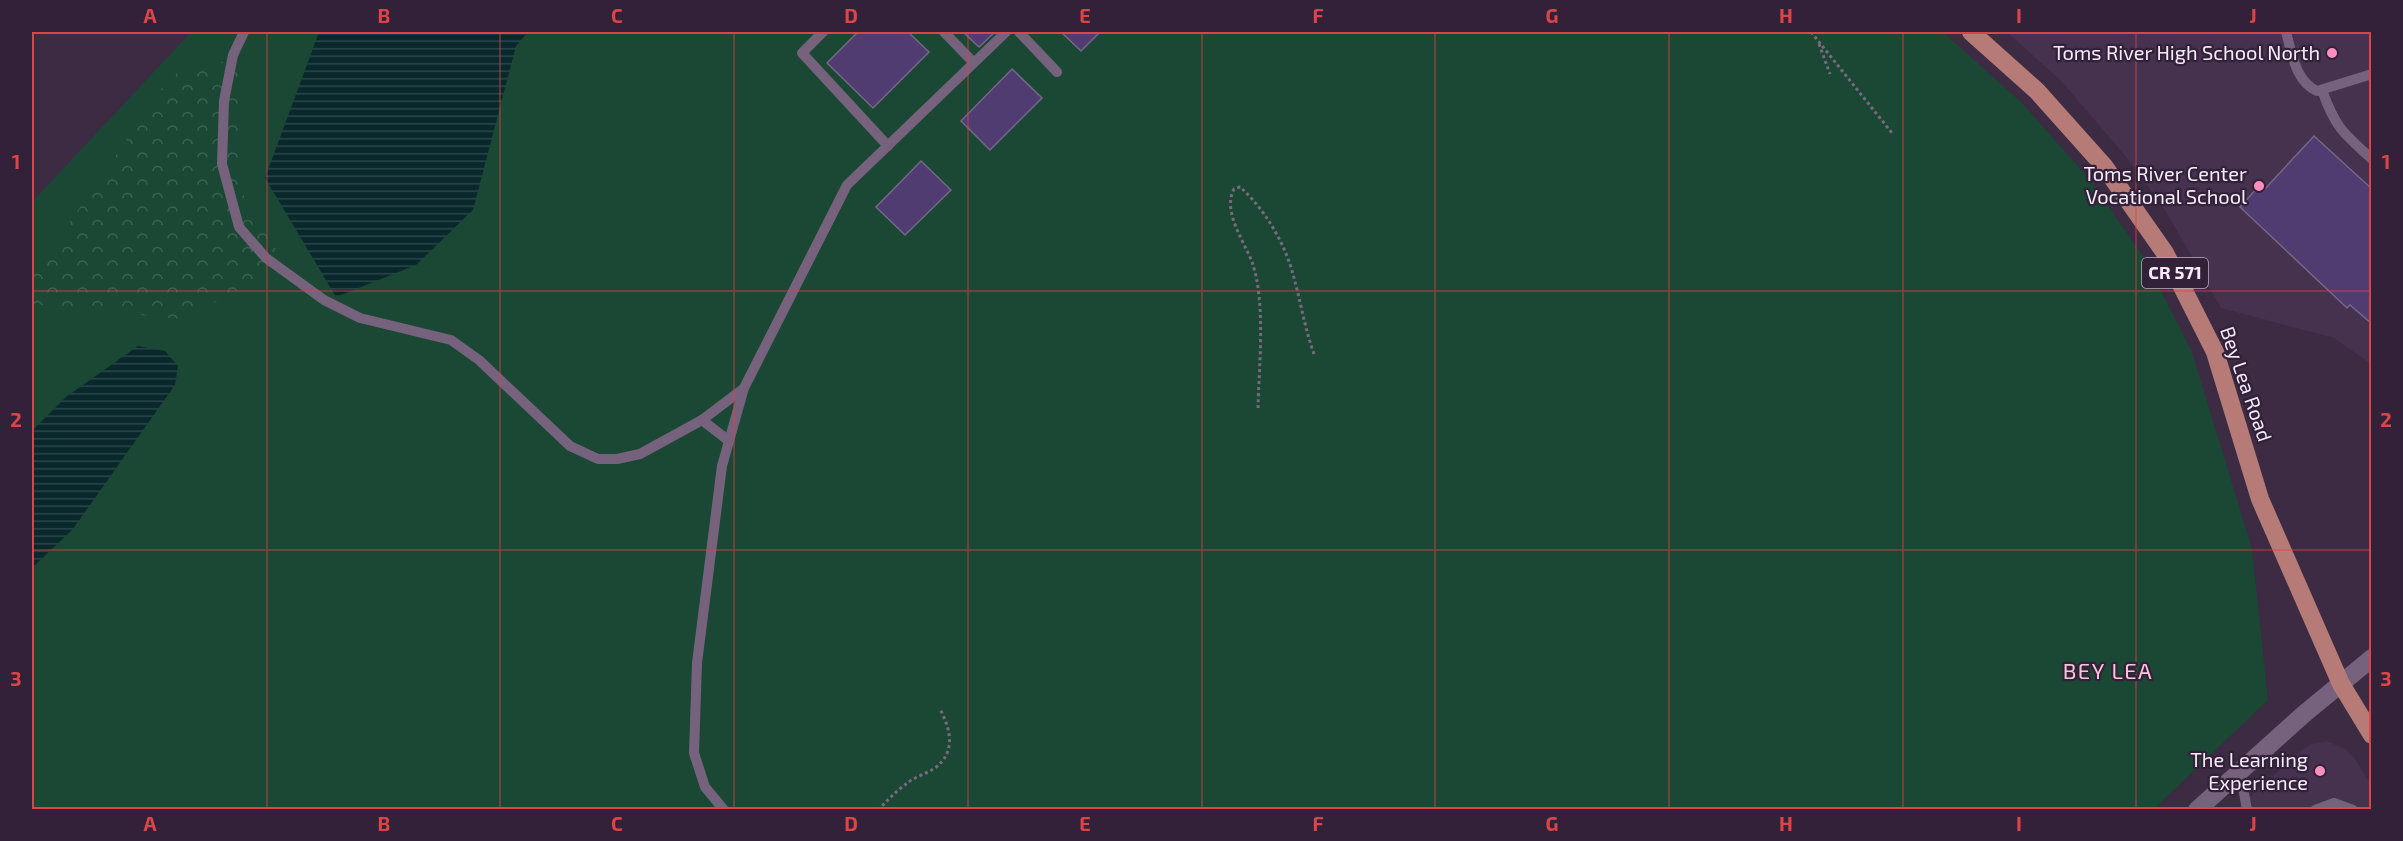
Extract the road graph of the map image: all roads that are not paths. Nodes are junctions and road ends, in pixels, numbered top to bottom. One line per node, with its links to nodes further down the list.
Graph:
1 (244, 32): 15 (lane)
2 (823, 32): 12 (lane)
3 (944, 32): 8 (lane)
4 (1006, 32): 8 (lane)
5 (1019, 32): 9 (lane)
6 (1971, 32): 18 (main road, Bey Lea Road / CR 571)
7 (2286, 32): 11 (lane)
8 (974, 62): 12 (lane)
9 (1058, 72)
10 (2372, 74): 11 (lane)
11 (2322, 90): 13 (lane)
12 (888, 146): 14 (lane)
13 (2372, 159)
14 (744, 388): 15 (lane); 16 (lane)
15 (702, 420): 16 (lane)
16 (729, 441): 22 (lane)
17 (2372, 658): 18 (main road)
18 (2341, 684): 19 (main road, Bey Lea Road / CR 571); 20 (main road)
19 (2372, 735)
20 (2240, 770): 21 (main road); 23 (lane)
21 (2203, 808)
22 (724, 810)
23 (2247, 810)
24 (2315, 810): 25 (lane)
25 (2353, 810)

